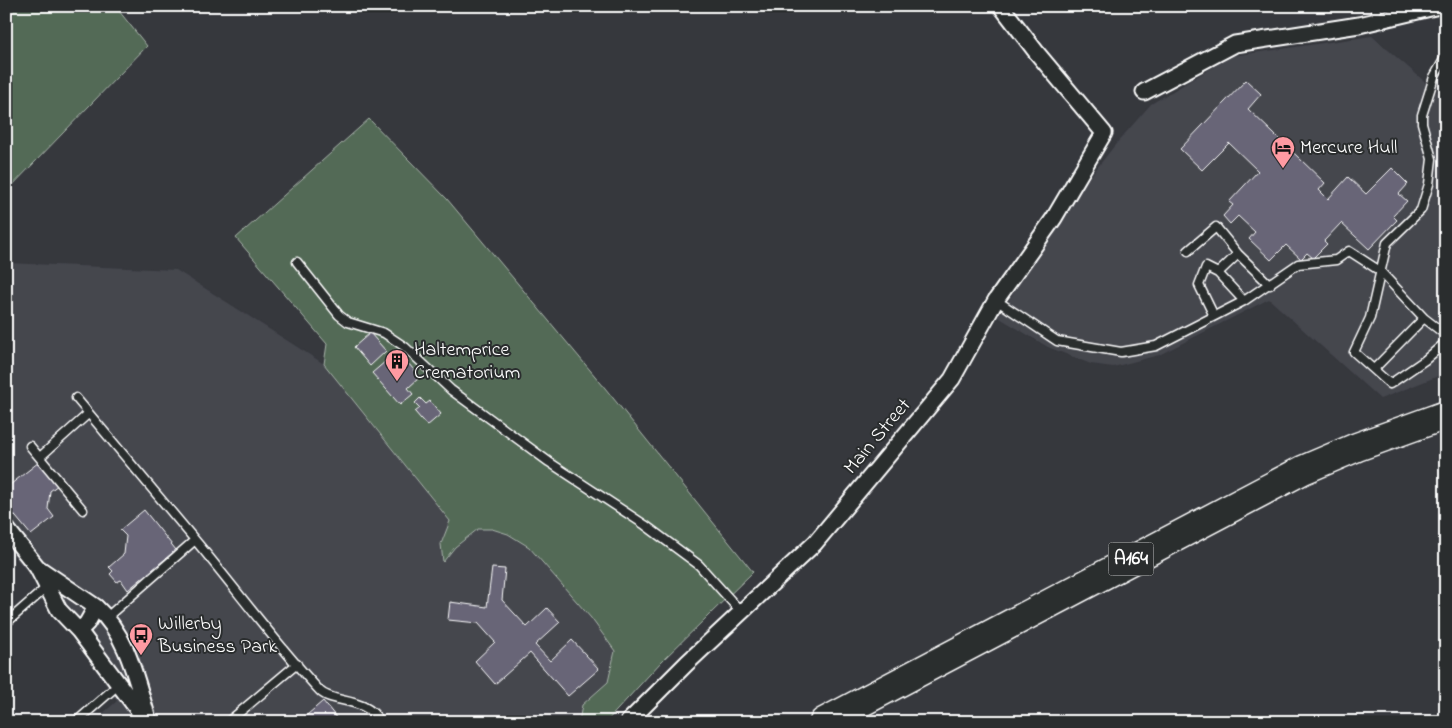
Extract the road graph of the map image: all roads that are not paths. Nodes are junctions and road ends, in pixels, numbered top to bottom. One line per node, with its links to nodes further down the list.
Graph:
1 (1001, 6): 12 (street, Main Street)
2 (1439, 6): 3 (street)
3 (1377, 13): 5 (street)
4 (1446, 56): 9 (lane)
5 (1144, 92)
6 (1188, 251): 7 (lane)
7 (1238, 254): 10 (lane); 11 (lane)
8 (297, 262): 30 (lane)
9 (1380, 271): 11 (lane); 15 (lane); 18 (lane)
10 (1218, 273): 13 (lane); 14 (lane)
11 (1270, 284): 13 (lane)
12 (996, 300): 14 (lane); 30 (street, Main Street)
13 (1244, 301): 14 (lane)
14 (1214, 316)
15 (1424, 318): 16 (lane); 18 (lane)
16 (1446, 335)
17 (1446, 342): 18 (lane)
18 (1374, 369)
19 (76, 398): 20 (lane)
20 (88, 414): 23 (lane); 26 (lane)
21 (1444, 427): 40 (highway, A164); 41 (highway, A164)
22 (30, 446): 23 (lane)
23 (40, 457): 24 (lane)
24 (83, 510)
25 (6, 528): 27 (street)
26 (196, 540): 29 (lane); 33 (lane)
27 (37, 567): 28 (street); 29 (street)
28 (47, 587): 31 (lane); 32 (street)
29 (102, 612): 32 (street); 36 (street)
30 (742, 613): 39 (street, Main Street)
31 (6, 623)
32 (79, 631): 34 (street)
33 (297, 664): 37 (lane); 38 (lane)
34 (118, 685): 35 (lane); 36 (street)
35 (76, 722)
36 (148, 722)
37 (228, 722)
38 (380, 722)
39 (628, 722)
40 (824, 722)
41 (854, 722)

